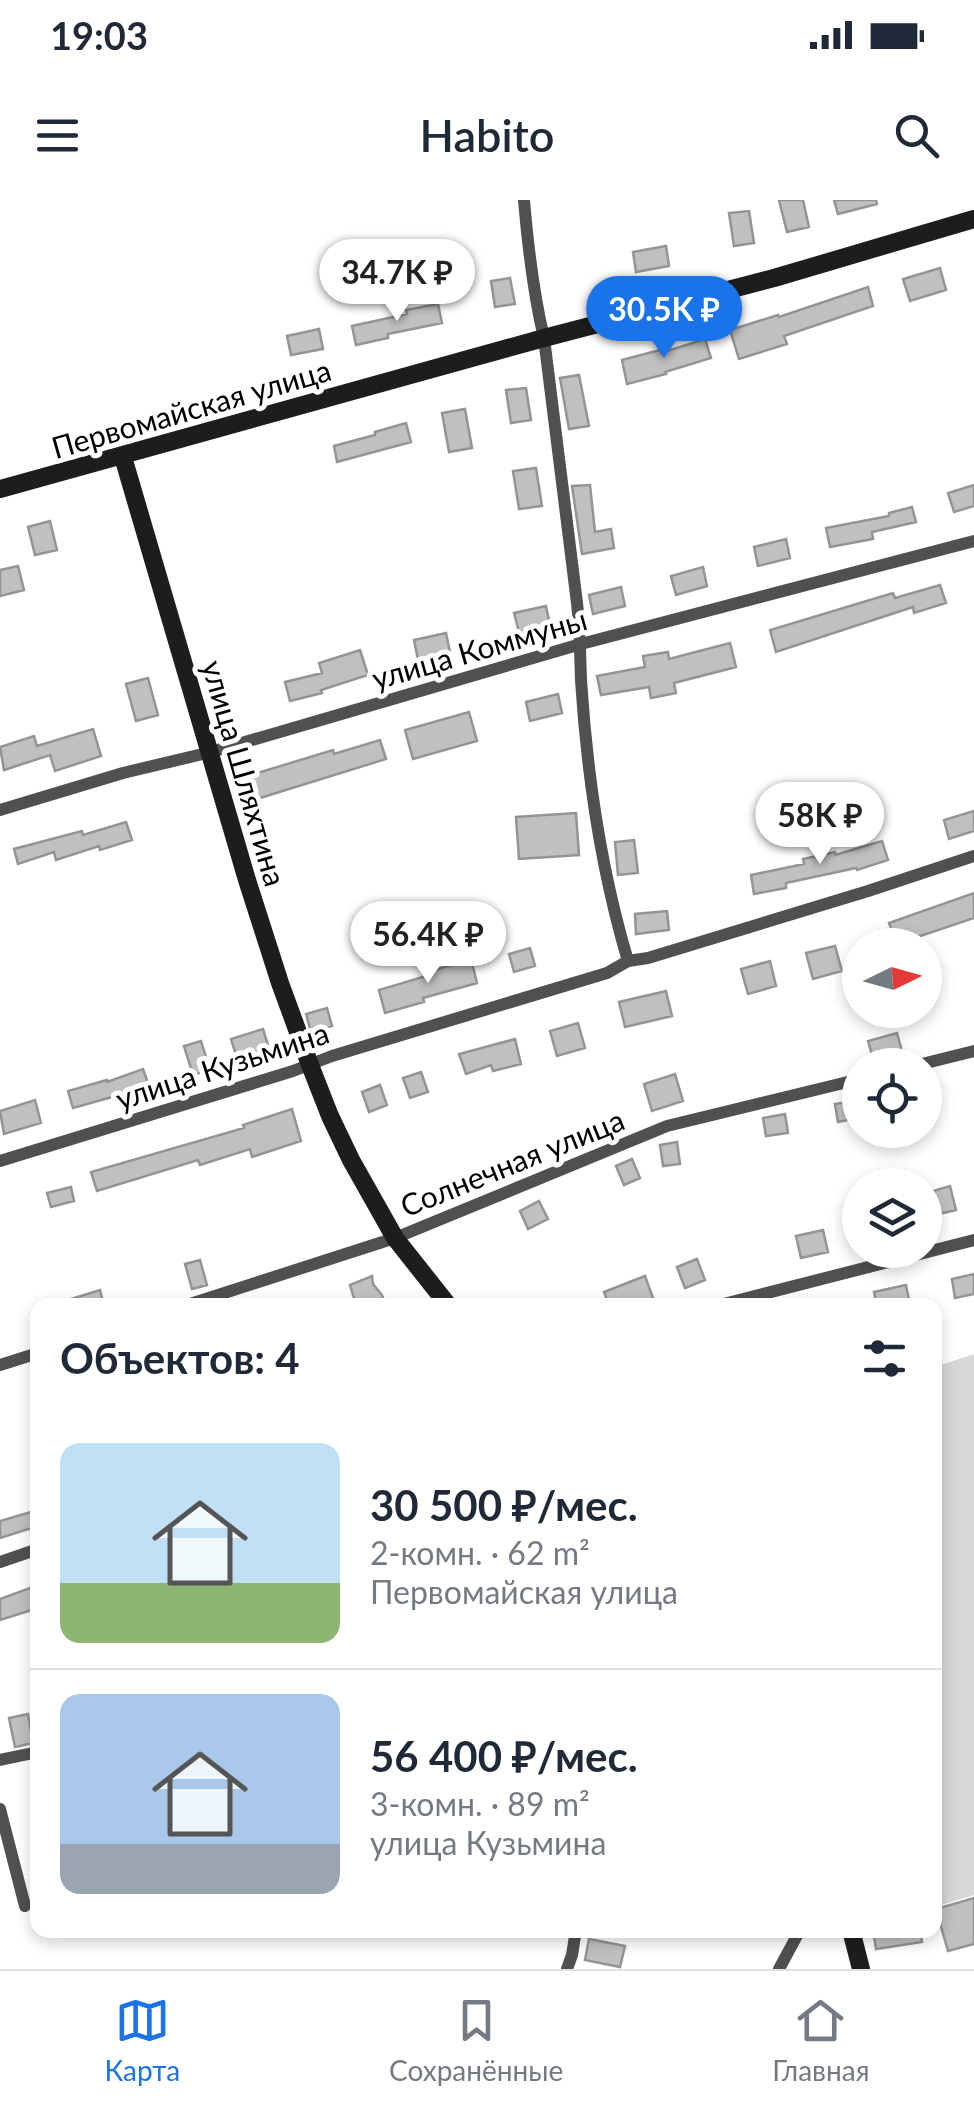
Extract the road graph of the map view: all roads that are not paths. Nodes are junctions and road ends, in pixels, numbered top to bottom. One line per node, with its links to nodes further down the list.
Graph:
1 (524, 200): 3 (street)
2 (974, 219): 3 (main road, Первомайская улица)
3 (544, 338): 4 (main road, Первомайская улица); 7 (street)
4 (123, 457): 5 (main road, Первомайская улица); 8 (main road, улица Шляхтина)
5 (0, 490)
6 (974, 541): 7 (street, улица Коммуны)
7 (582, 644): 8 (street, улица Коммуны); 11 (street)
8 (211, 752): 9 (street, улица Коммуны); 14 (main road, улица Шляхтина)
9 (0, 810)
10 (974, 856): 11 (street, улица Кузьмина)
11 (628, 961): 14 (street, улица Кузьмина)
12 (974, 1052): 13 (street)
13 (942, 1059)
14 (310, 1065): 16 (street, улица Кузьмина); 17 (main road, улица Шляхтина)
15 (842, 1083): 17 (street, Солнечная улица)
16 (0, 1162)
17 (395, 1238): 19 (street, Солнечная улица); 20 (main road, улица Шляхтина)
18 (974, 1240): 21 (street)
19 (209, 1298)
20 (442, 1298)
21 (747, 1298)
22 (30, 1356): 23 (street)
23 (0, 1366)
24 (30, 1552): 25 (street)
25 (0, 1562)
26 (30, 1754): 27 (street)
27 (0, 1760)
28 (0, 1809): 29 (street)
29 (25, 1906)
30 (575, 1938): 33 (street)
31 (795, 1938): 34 (street)
32 (853, 1938): 35 (main road)
33 (567, 1969)
34 (778, 1969)
35 (861, 1969)

